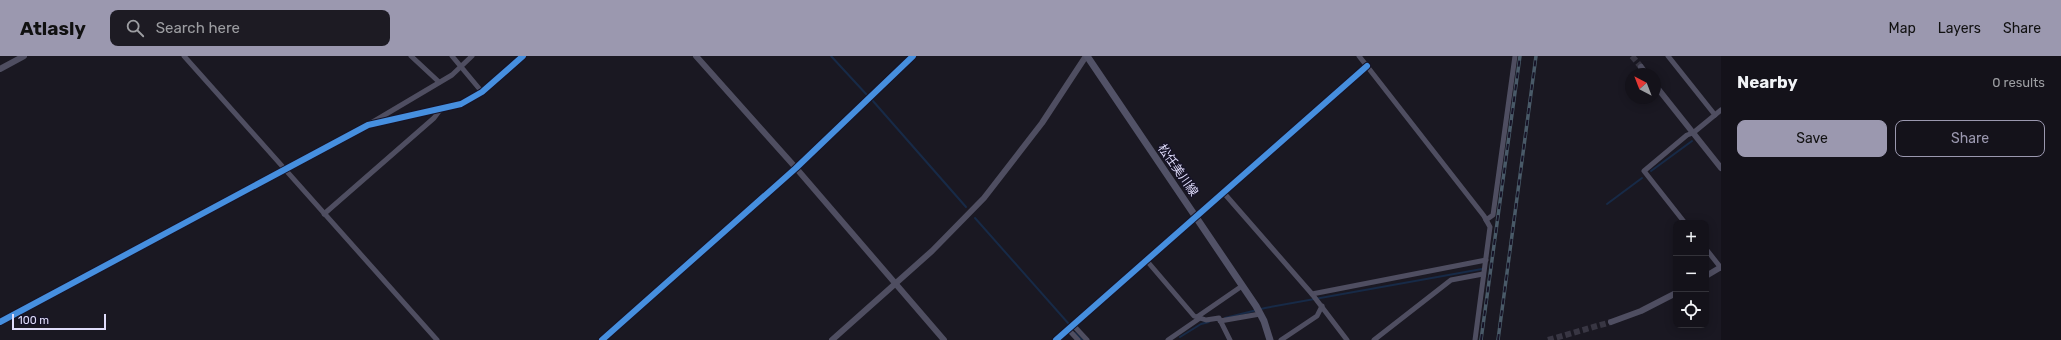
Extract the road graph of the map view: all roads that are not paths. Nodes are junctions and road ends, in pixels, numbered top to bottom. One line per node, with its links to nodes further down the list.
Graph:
1 (24, 56): 15 (street)
2 (184, 56): 24 (street)
3 (452, 56): 14 (street)
4 (472, 56): 14 (street)
5 (523, 56): 17 (street)
6 (696, 56): 25 (street)
7 (913, 56): 25 (street)
8 (1086, 56): 29 (main road, 松任美川線); 38 (street)
9 (1359, 56): 13 (street)
10 (1515, 56): 30 (street)
11 (1668, 56): 21 (street)
12 (414, 57): 16 (street)
13 (1367, 66): 27 (street); 30 (street)
14 (460, 67): 16 (street); 17 (street)
15 (0, 69)
16 (439, 82): 22 (street)
17 (482, 92): 19 (street)
18 (1661, 93): 23 (street)
19 (440, 110): 22 (street); 28 (street)
20 (1721, 110): 21 (street)
21 (1715, 115): 23 (street)
22 (368, 125): 24 (street)
23 (1693, 133): 26 (street); 31 (street)
24 (285, 168): 28 (street); 46 (street)
25 (796, 168): 38 (street); 52 (street)
26 (1721, 168)
27 (1223, 192): 29 (street); 40 (street)
28 (324, 214): 51 (street)
29 (1196, 216): 34 (street); 39 (main road, 松任美川線)
30 (1486, 220): 33 (street)
31 (1683, 220)
32 (1709, 253): 35 (street)
33 (1486, 260): 36 (street); 40 (street)
34 (1147, 261): 44 (street); 48 (street)
35 (1721, 268): 37 (street)
36 (1483, 274): 63 (street); 64 (street)
37 (1709, 274)
38 (896, 284): 53 (street); 54 (street)
39 (1242, 286): 43 (main road, 松任美川線); 44 (street)
40 (1312, 294): 42 (street)
41 (1673, 295): 47 (street)
42 (1322, 306): 61 (street); 62 (street)
43 (1258, 311): 45 (street); 60 (main road, 松任美川線)
44 (1198, 318): 45 (street); 50 (street)
45 (1220, 321): 59 (street)
46 (0, 322)
47 (1611, 322)
48 (1073, 325): 49 (street); 57 (street)
49 (1068, 329): 55 (street); 56 (street)
50 (1177, 338): 58 (street)
51 (437, 340)
52 (602, 340)
53 (832, 340)
54 (944, 340)
55 (1056, 340)
56 (1078, 340)
57 (1087, 340)
58 (1168, 340)
59 (1230, 340)
60 (1270, 340)
61 (1281, 340)
62 (1347, 340)
63 (1374, 340)
64 (1475, 340)

